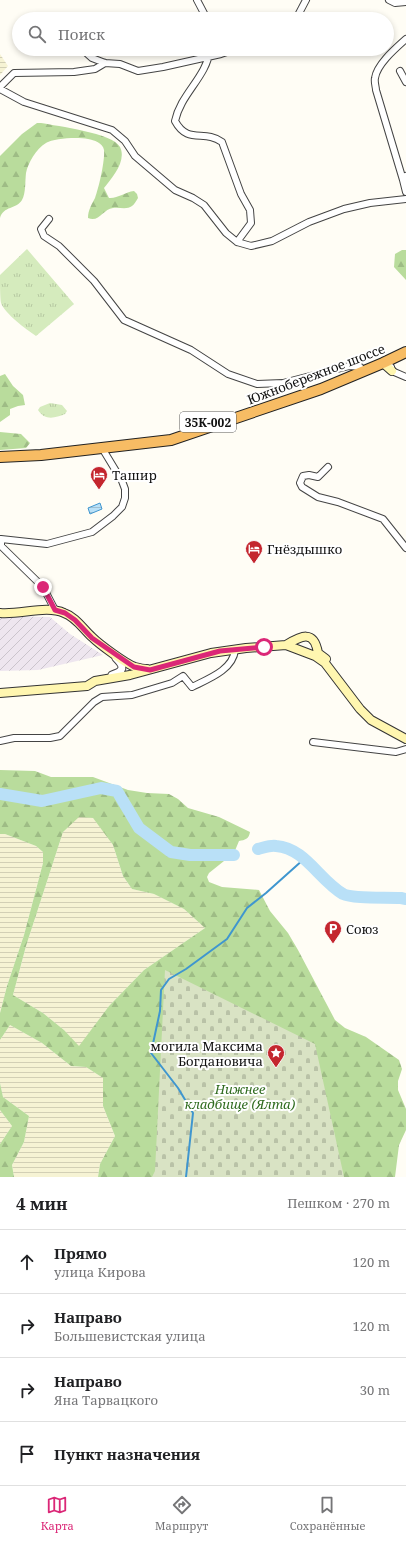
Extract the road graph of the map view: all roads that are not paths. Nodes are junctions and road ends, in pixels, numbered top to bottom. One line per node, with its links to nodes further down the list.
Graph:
1 (197, 0): 5 (street)
2 (306, 0): 6 (street)
3 (388, 0): 4 (street)
4 (406, 2)
5 (203, 12)
6 (300, 12)
7 (406, 39): 8 (street)
8 (394, 50)
9 (90, 56): 12 (street)
10 (209, 56): 12 (street); 20 (street)
11 (388, 56): 16 (street)
12 (105, 63): 15 (street)
13 (400, 71): 14 (street)
14 (406, 82)
15 (0, 88): 20 (street)
16 (404, 178): 17 (street)
17 (406, 192)
18 (406, 198): 20 (street)
19 (49, 219): 24 (street)
20 (237, 242)
21 (406, 346): 24 (highway, Южнобережное шоссе / 35К-002)
22 (406, 352): 23 (highway, Южнобережное шоссе / 35К-002)
23 (386, 362): 25 (main road); 27 (highway, Южнобережное шоссе / 35К-002)
24 (360, 367): 28 (highway, Южнобережное шоссе / 35К-002)
25 (394, 372): 26 (street)
26 (406, 377)
27 (102, 448): 29 (highway, Южнобережное шоссе / 35К-002); 32 (street)
28 (0, 452)
29 (0, 457)
30 (328, 467): 31 (street)
31 (406, 548)
32 (55, 610): 33 (main road); 36 (main road)
33 (0, 613)
34 (286, 645): 35 (main road); 37 (main road); 37 (main road)
35 (234, 650): 38 (main road); 42 (street)
36 (110, 651): 38 (main road); 39 (street)
37 (317, 654): 41 (main road)
38 (150, 670): 39 (main road)
39 (95, 681): 40 (main road)
40 (0, 693)
41 (405, 737)
42 (0, 741)
43 (313, 742): 44 (street)
44 (406, 749)

